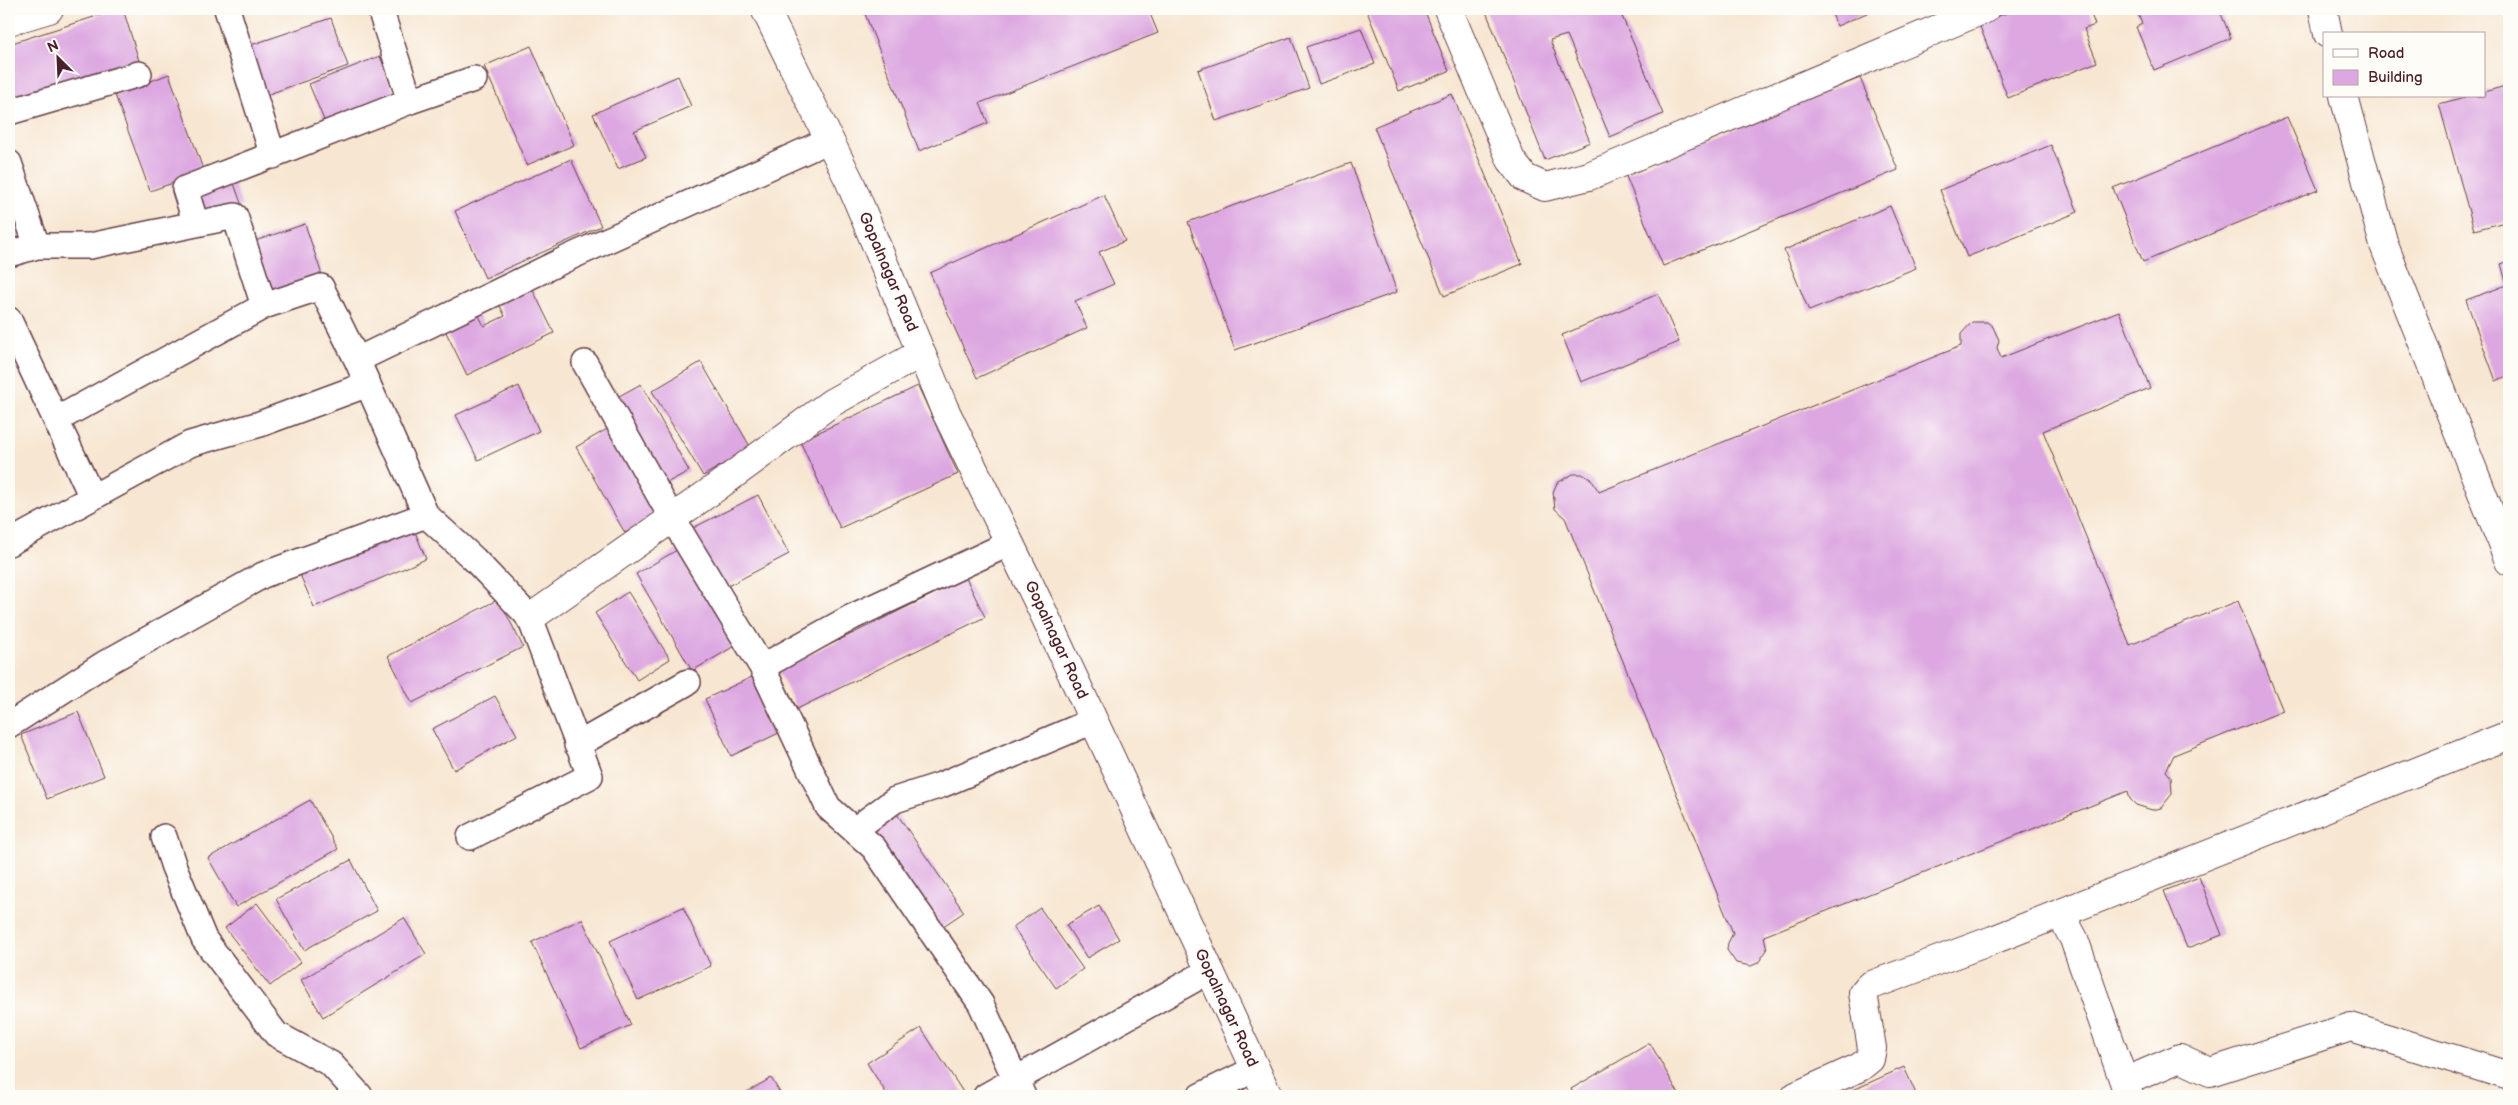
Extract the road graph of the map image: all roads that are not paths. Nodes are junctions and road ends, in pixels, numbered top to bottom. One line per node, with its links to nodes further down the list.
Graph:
1 (49, 9): 8 (street)
2 (227, 9): 16 (lane)
3 (380, 9): 13 (lane)
4 (765, 9): 15 (street, Gopalnagar Road)
5 (1448, 9): 6 (street)
6 (1985, 9)
7 (2322, 9): 9 (street)
8 (9, 21)
9 (2328, 32)
10 (139, 74): 14 (lane)
11 (474, 79): 13 (lane)
12 (2345, 98): 33 (street)
13 (410, 101): 16 (lane)
14 (9, 112)
15 (830, 140): 23 (street, Gopalnagar Road); 24 (lane)
16 (273, 156): 18 (lane)
17 (9, 163): 19 (lane)
18 (196, 224): 19 (lane); 21 (lane)
19 (37, 246): 20 (lane)
20 (9, 254)
21 (264, 306): 24 (lane); 27 (lane)
22 (9, 320): 27 (lane)
23 (921, 353): 30 (street); 32 (street, Gopalnagar Road)
24 (357, 360): 26 (lane)
25 (585, 363): 30 (lane)
26 (368, 384): 28 (lane); 29 (lane)
27 (56, 420): 28 (lane)
28 (92, 497): 31 (lane)
29 (426, 515): 34 (lane); 38 (lane)
30 (672, 518): 34 (street); 35 (lane)
31 (9, 543)
32 (1010, 543): 35 (lane); 37 (street, Gopalnagar Road)
33 (2509, 561)
34 (530, 618): 40 (lane)
35 (762, 667): 41 (lane)
36 (688, 682): 40 (lane)
37 (1093, 721): 41 (lane); 45 (street, Gopalnagar Road)
38 (9, 725)
39 (2509, 735): 44 (street)
40 (577, 745): 43 (lane)
41 (854, 830): 48 (lane)
42 (164, 836): 50 (lane)
43 (470, 837)
44 (2060, 913): 49 (street); 54 (street)
45 (1209, 971): 46 (street, Gopalnagar Road); 48 (lane)
46 (1255, 1069): 52 (lane); 53 (street, Gopalnagar Road)
47 (2507, 1078): 49 (street)
48 (1020, 1088): 51 (lane)
49 (2126, 1089)
50 (360, 1096)
51 (986, 1096)
52 (1200, 1096)
53 (1268, 1096)
54 (1796, 1096)

